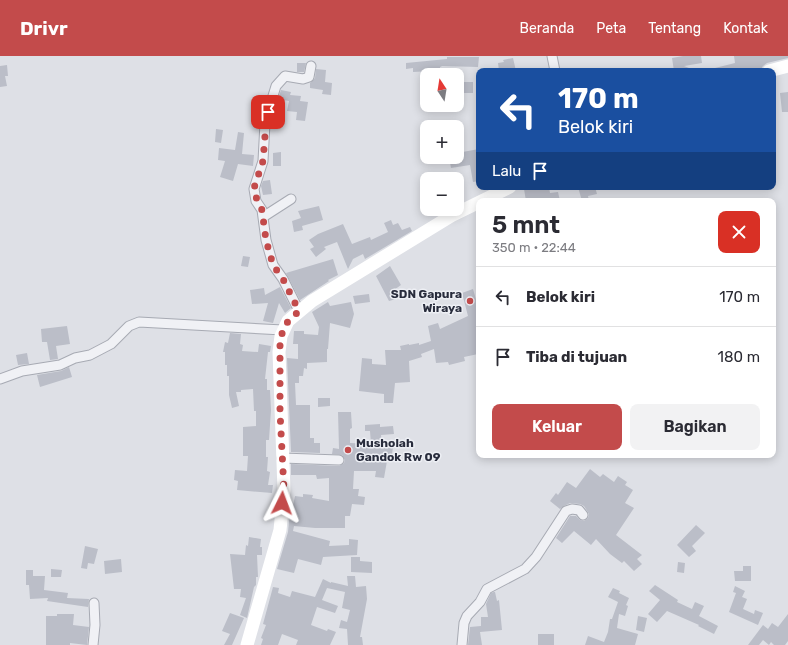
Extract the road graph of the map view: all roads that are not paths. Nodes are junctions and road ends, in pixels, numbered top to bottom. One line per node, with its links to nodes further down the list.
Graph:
1 (552, 56): 4 (street)
2 (311, 66): 10 (street)
3 (788, 66): 5 (main road)
4 (554, 68)
5 (776, 69)
6 (504, 190): 7 (main road)
7 (488, 198)
8 (291, 199): 10 (street)
9 (476, 204): 11 (main road)
10 (263, 217): 11 (street)
11 (299, 311): 12 (main road)
12 (282, 330): 13 (street); 14 (main road)
13 (0, 379)
14 (282, 458): 15 (street); 19 (main road)
15 (339, 460)
16 (583, 515): 20 (street)
17 (94, 603): 18 (street)
18 (93, 645)
19 (248, 645)
20 (462, 645)

